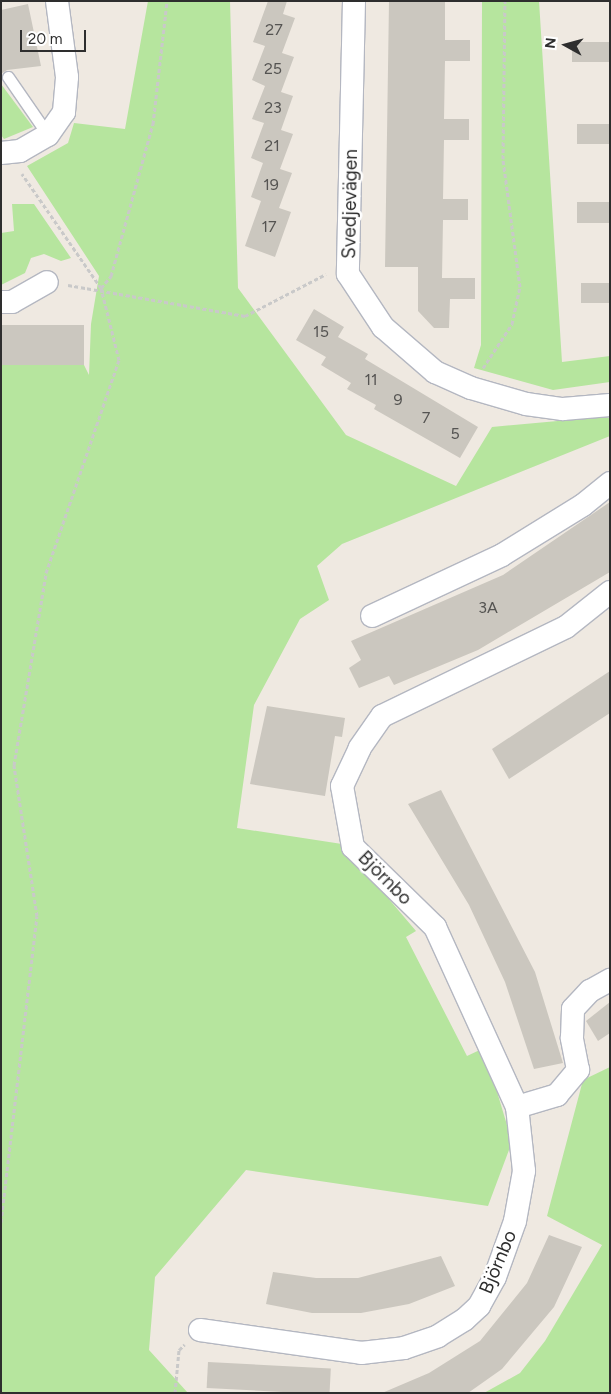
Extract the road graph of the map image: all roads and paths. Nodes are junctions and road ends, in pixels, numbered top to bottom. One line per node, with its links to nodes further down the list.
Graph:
1 (57, 1): 6 (street)
2 (167, 1): 10 (path)
3 (354, 1): 8 (street, Svedjevägen)
4 (505, 1): 12 (path)
5 (8, 76): 6 (lane)
6 (48, 135): 7 (street)
7 (4, 153): 10 (path)
8 (348, 261): 10 (path); 12 (street, Svedjevägen)
9 (47, 282): 10 (path); 11 (street)
10 (101, 288): 19 (path)
11 (1, 302)
12 (470, 388): 13 (street, Svedjevägen)
13 (610, 405)
14 (610, 483): 16 (street)
15 (610, 592): 18 (street, Björnbo)
16 (372, 616)
17 (610, 980): 18 (street)
18 (517, 1107): 20 (street, Björnbo)
19 (1, 1222)
20 (200, 1330): 21 (path)
21 (175, 1393)

